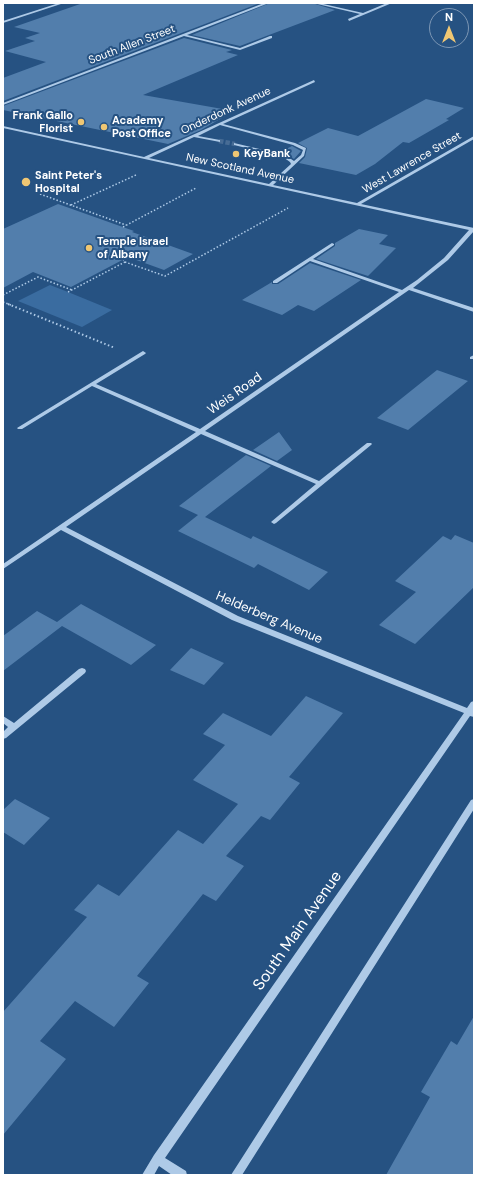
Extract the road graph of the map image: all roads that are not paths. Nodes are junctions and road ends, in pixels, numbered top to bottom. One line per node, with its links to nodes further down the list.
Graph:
1 (62, 3): 7 (street)
2 (267, 3): 8 (street, South Allen Street)
3 (315, 3): 5 (street)
4 (390, 3): 5 (street)
5 (364, 14): 6 (street)
6 (349, 20)
7 (3, 22)
8 (184, 35): 9 (street); 11 (street, South Allen Street)
9 (271, 37)
10 (314, 81): 12 (street, Onderdonk Avenue)
11 (3, 104)
12 (219, 124): 14 (street, Onderdonk Avenue); 19 (street)
13 (3, 127): 18 (street, New Scotland Avenue)
14 (194, 136): 16 (street); 18 (street, Onderdonk Avenue)
15 (474, 137): 21 (street, West Lawrence Street)
16 (219, 141)
17 (235, 144): 19 (street)
18 (145, 158): 20 (street, New Scotland Avenue)
19 (290, 168): 20 (street)
20 (270, 185): 21 (street, New Scotland Avenue)
21 (358, 204): 22 (street, New Scotland Avenue)
22 (473, 230): 26 (street, Weis Road)
23 (332, 244): 24 (street)
24 (309, 259): 25 (street); 27 (street)
25 (275, 282)
26 (409, 288): 27 (street, Weis Road); 28 (street)
27 (403, 292): 32 (street, Weis Road)
28 (474, 310)
29 (143, 352): 30 (street)
30 (92, 384): 31 (street); 32 (street)
31 (20, 428)
32 (200, 431): 34 (street); 36 (street, Weis Road)
33 (369, 444): 34 (street)
34 (320, 484): 35 (street)
35 (274, 522)
36 (61, 527): 37 (street, Weis Road); 40 (street, Helderberg Avenue)
37 (3, 567)
38 (82, 672): 42 (street)
39 (474, 704): 40 (street, South Main Avenue)
40 (471, 713): 45 (street, South Main Avenue)
41 (3, 719): 42 (street)
42 (14, 727): 43 (street)
43 (3, 736)
44 (474, 802): 48 (street)
45 (158, 1159): 46 (street, South Main Avenue); 47 (street)
46 (146, 1175)
47 (182, 1175)
48 (236, 1175)

